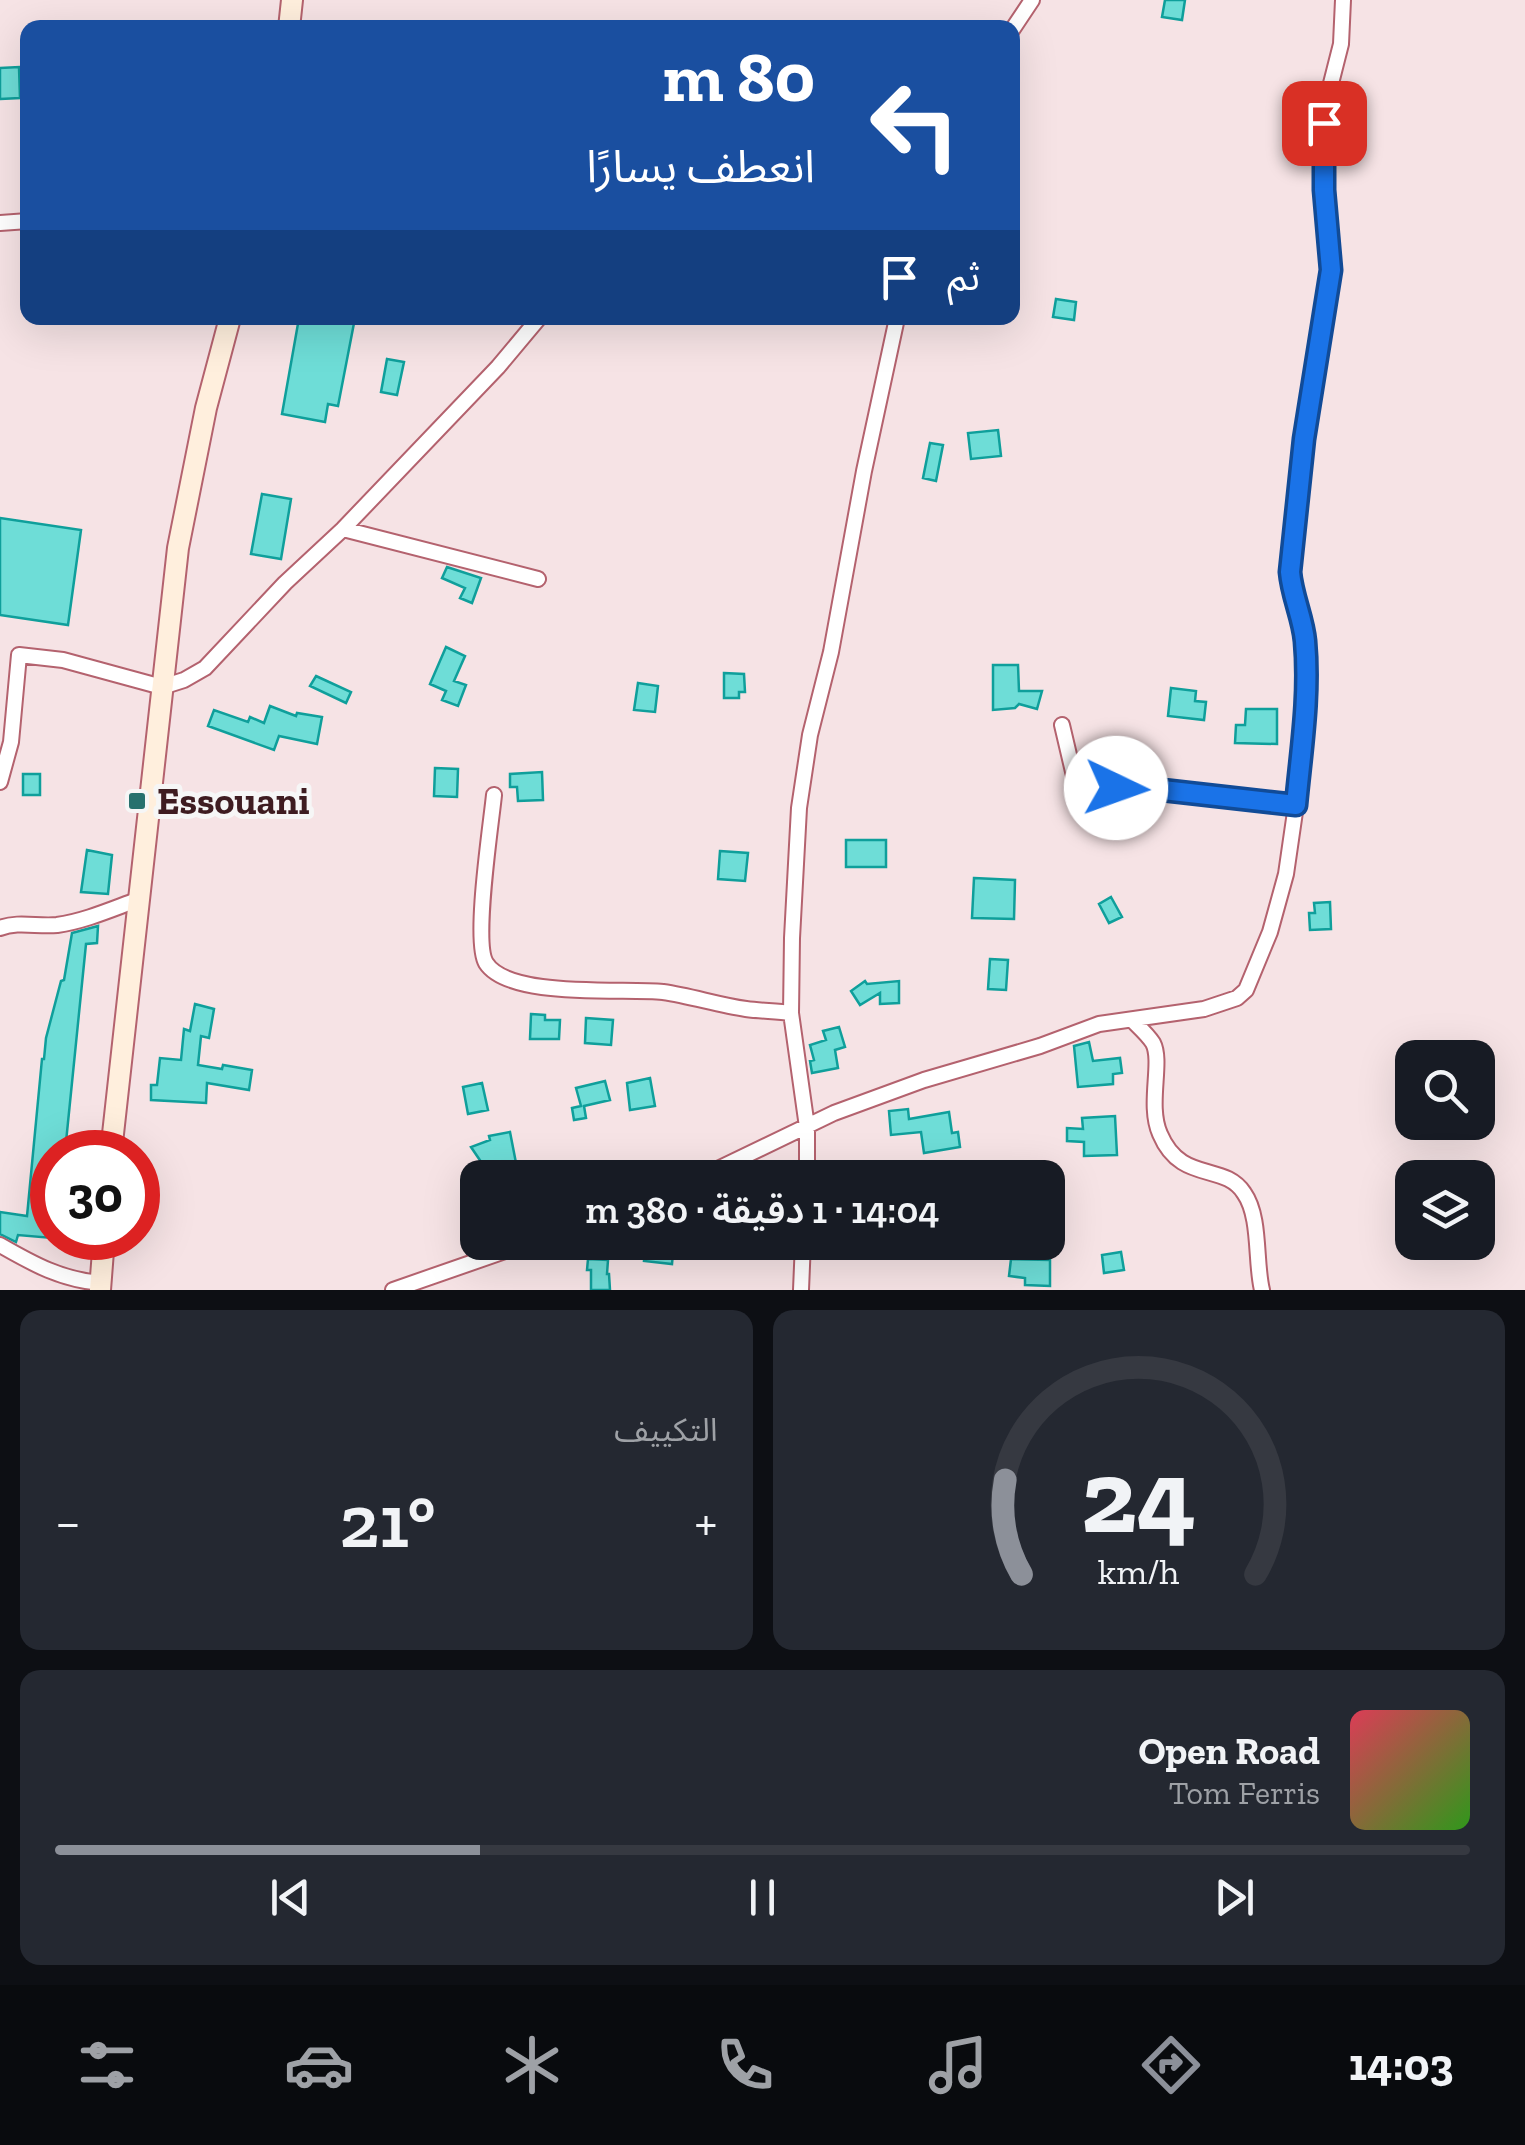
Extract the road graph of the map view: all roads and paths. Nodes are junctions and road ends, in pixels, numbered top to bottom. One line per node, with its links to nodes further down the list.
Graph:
1 (1343, 0): 11 (street)
2 (228, 325): 7 (main road)
3 (533, 325): 5 (street)
4 (896, 325): 14 (street)
5 (344, 529): 6 (street); 7 (street)
6 (538, 579)
7 (162, 686): 9 (street); 12 (main road)
8 (1062, 725): 11 (street)
9 (0, 782)
10 (494, 796): 14 (street)
11 (1296, 805): 15 (street)
12 (137, 900): 13 (street); 17 (main road)
13 (0, 928)
14 (792, 1013): 16 (street)
15 (1132, 1020): 16 (street); 27 (street)
16 (807, 1127): 18 (street); 19 (street)
17 (113, 1130)
18 (738, 1160)
19 (807, 1160)
20 (0, 1245): 24 (street)
21 (102, 1260): 24 (main road)
22 (479, 1260): 25 (street)
23 (802, 1260): 26 (street)
24 (100, 1286)
25 (393, 1290)
26 (801, 1290)
27 (1262, 1290)

